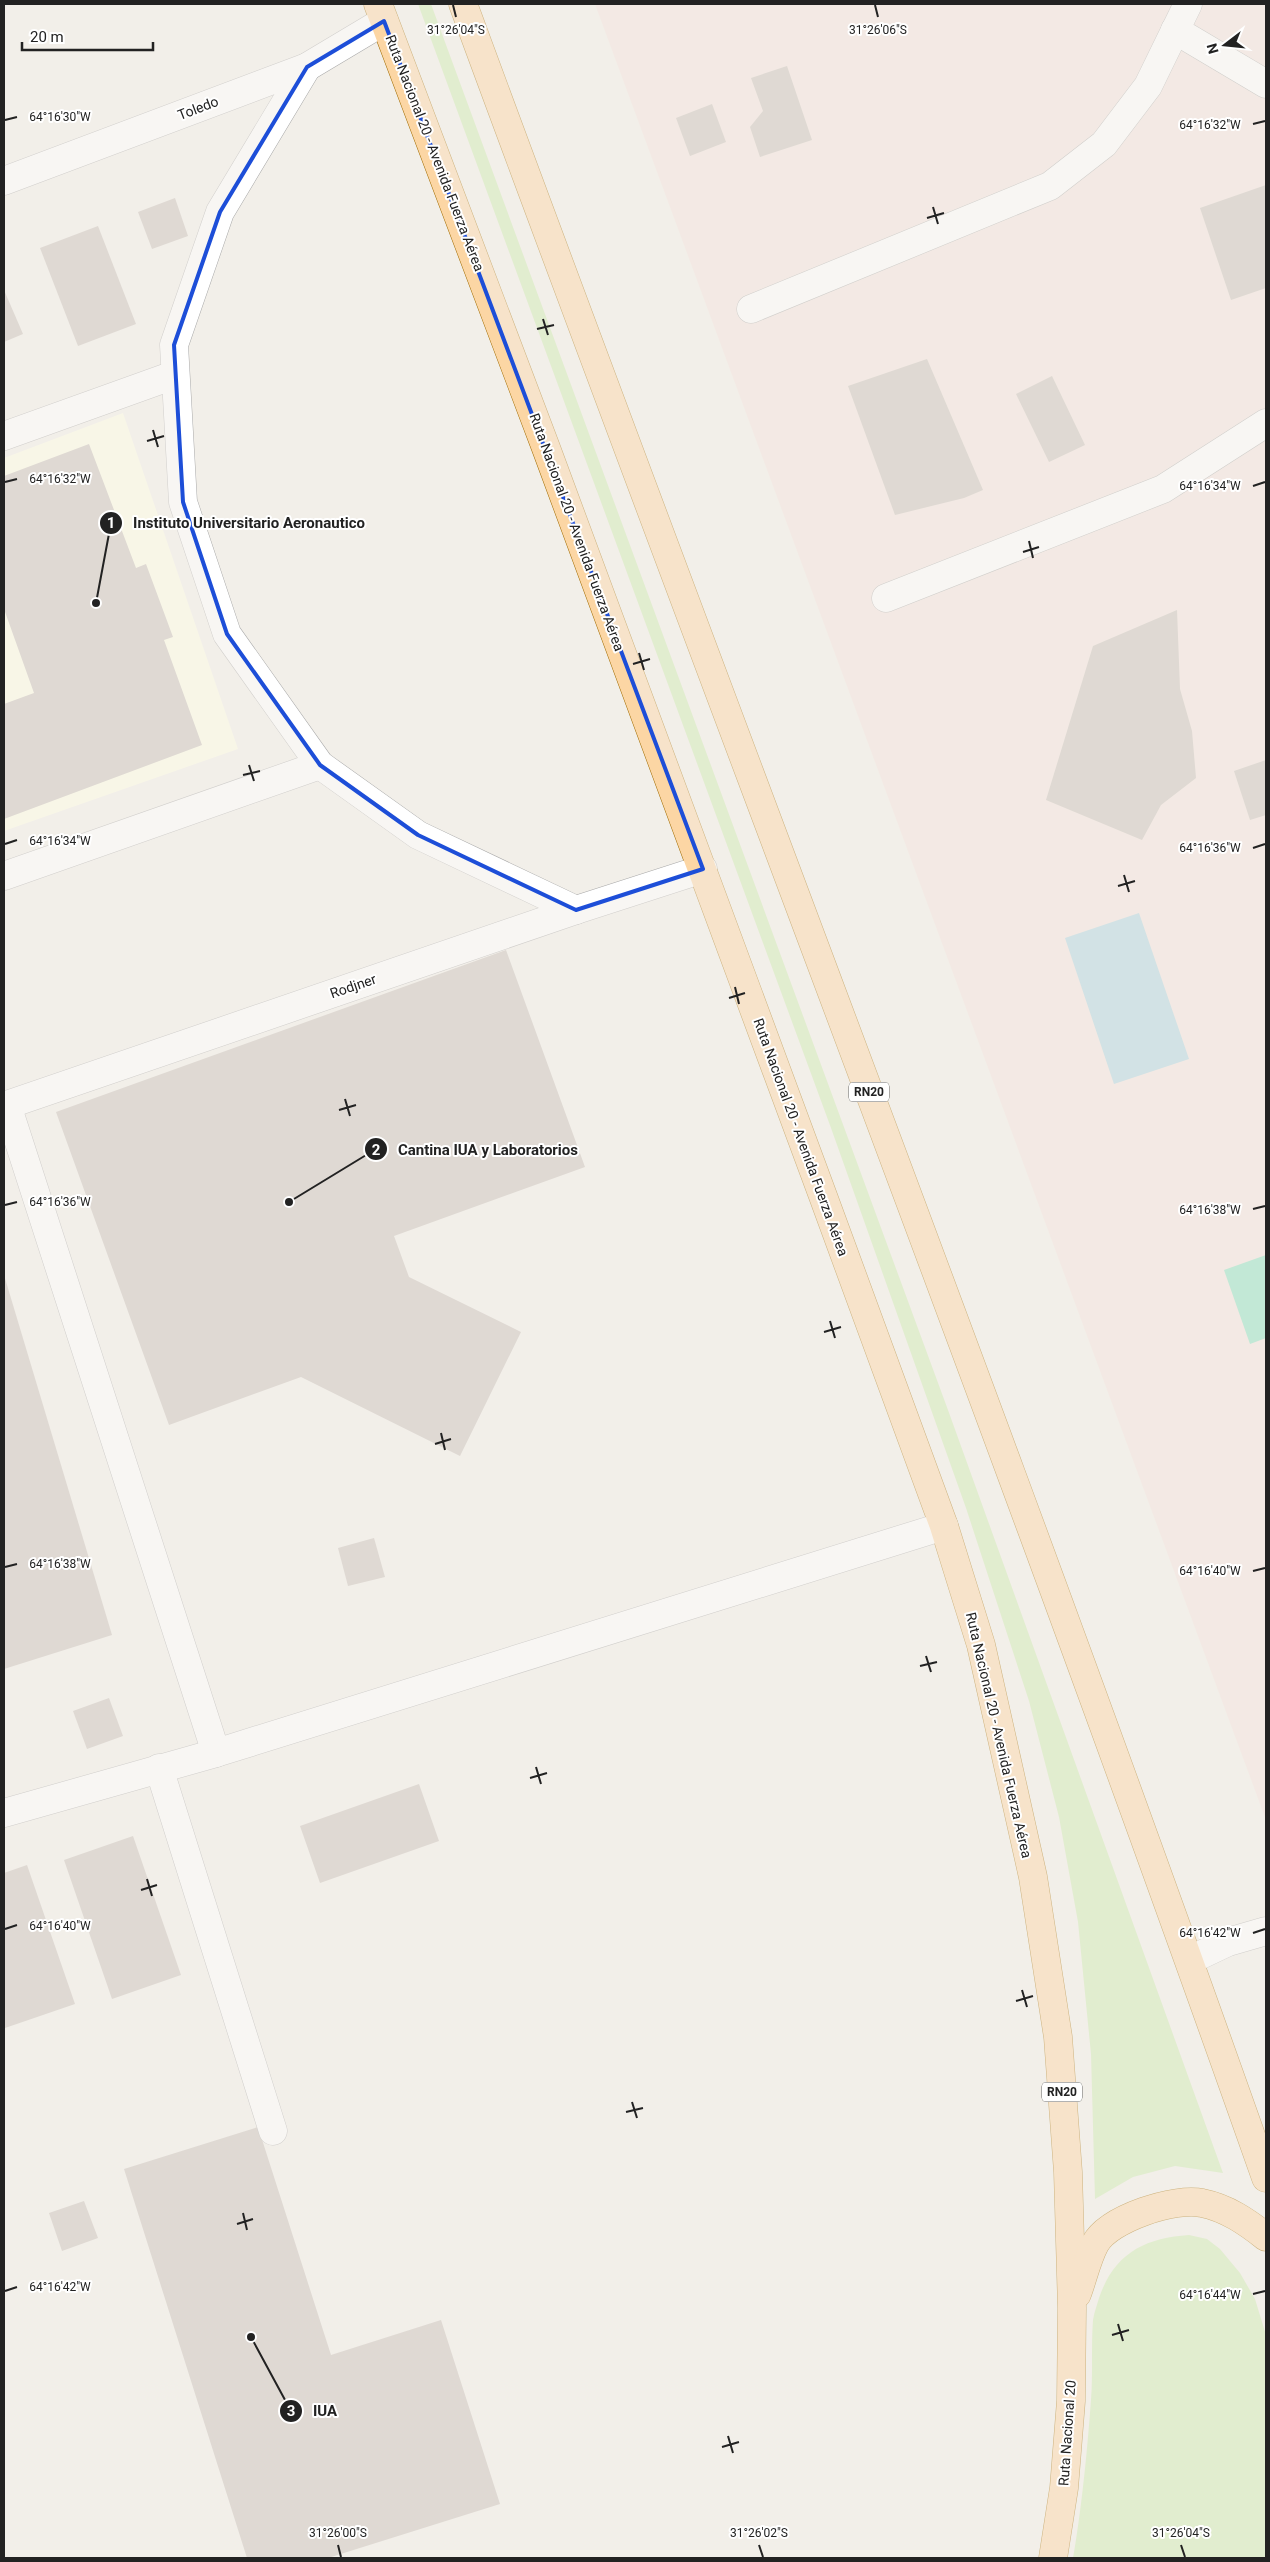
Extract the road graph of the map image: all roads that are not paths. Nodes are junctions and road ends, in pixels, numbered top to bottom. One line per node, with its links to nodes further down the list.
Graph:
1 (1188, 4): 4 (street)
2 (464, 6): 23 (main road, RN20)
3 (381, 12): 5 (street, Toledo); 14 (main road, Ruta Nacional 20 - Avenida Fuerza Aérea / RN20)
4 (1175, 30): 6 (street); 8 (street)
5 (307, 68): 7 (street, Toledo); 9 (street)
6 (1266, 84)
7 (4, 181)
8 (751, 309)
9 (174, 375): 11 (street); 13 (street)
10 (1266, 423): 12 (street)
11 (4, 436)
12 (886, 598)
13 (320, 765): 15 (street); 16 (street)
14 (703, 870): 16 (street, Rodjner); 18 (main road, Ruta Nacional 20 - Avenida Fuerza Aérea / RN20)
15 (4, 876)
16 (576, 910): 17 (street, Rodjner)
17 (5, 1105): 19 (street)
18 (944, 1526): 19 (street); 27 (main road, Ruta Nacional 20 - Avenida Fuerza Aérea / RN20)
19 (216, 1753): 20 (street)
20 (159, 1768): 21 (street); 24 (street)
21 (4, 1813)
22 (1266, 1931): 23 (street)
23 (1190, 1960): 25 (main road, RN20)
24 (272, 2131)
25 (1266, 2178)
26 (1266, 2237): 27 (main road, RN20)
27 (1072, 2308): 28 (main road, Ruta Nacional 20 / RN20)
28 (1053, 2558)

